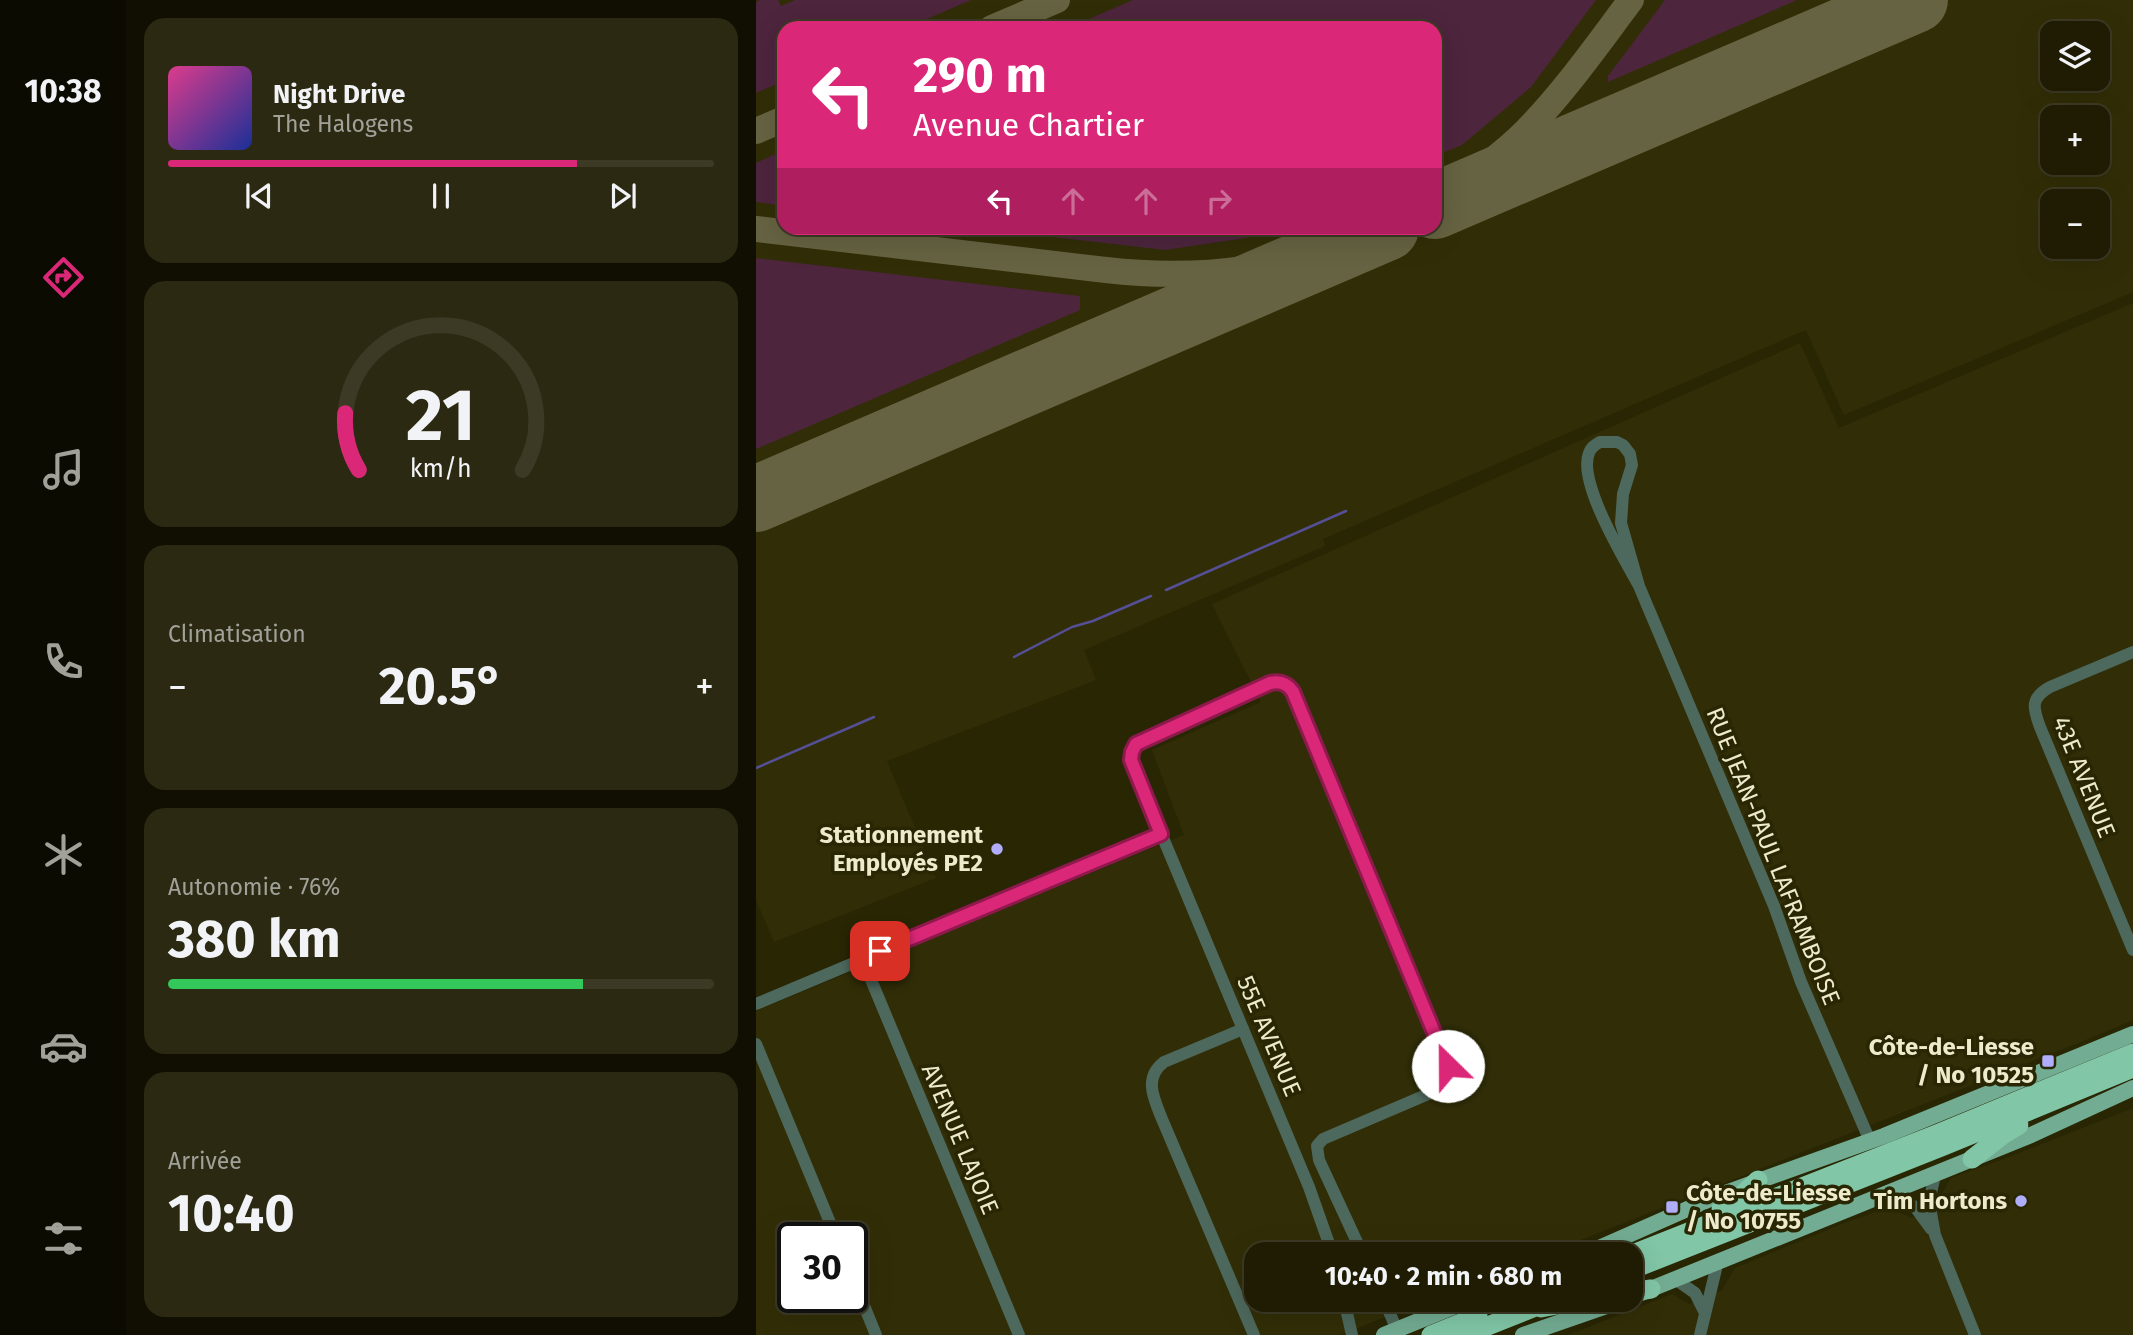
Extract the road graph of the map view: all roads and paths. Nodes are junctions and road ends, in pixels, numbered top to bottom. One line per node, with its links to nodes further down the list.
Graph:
1 (1639, 586): 1 (street, RUE JEAN-PAUL LAFRAMBOISE); 14 (street, RUE JEAN-PAUL LAFRAMBOISE)
2 (2133, 652): 4 (street, 43E AVENUE)
3 (1161, 834): 5 (street); 7 (street, 55E AVENUE); 23 (street, 55E AVENUE)
4 (2133, 950)
5 (862, 958): 6 (street); 41 (street, AVENUE LAJOIE)
6 (756, 1004)
7 (1243, 1029): 22 (street, 55E AVENUE); 42 (street)
8 (2133, 1034): 14 (main road)
9 (756, 1044): 19 (street)
10 (2133, 1053): 21 (highway)
11 (2133, 1068): 13 (highway)
12 (2133, 1088): 15 (main road)
13 (2083, 1089): 15 (highway); 27 (highway)
14 (1870, 1141): 17 (main road)
15 (1972, 1159): 16 (main road)
16 (1935, 1174): 18 (main road); 20 (street)
17 (1758, 1180): 21 (highway); 24 (main road)
18 (1890, 1192): 20 (street); 26 (main road)
19 (830, 1222)
20 (1935, 1235): 48 (street)
21 (1665, 1241): 25 (highway)
22 (1328, 1242)
23 (1357, 1242)
24 (1613, 1242)
25 (1643, 1250)
26 (1718, 1261): 28 (main road); 37 (street)
27 (1643, 1265)
28 (1675, 1279): 29 (main road); 37 (street)
29 (1651, 1289): 30 (highway)
30 (1643, 1291)
31 (1347, 1312): 43 (street)
32 (1387, 1312): 39 (street)
33 (1441, 1312): 39 (main road)
34 (1503, 1312): 44 (highway)
35 (1510, 1312): 45 (highway)
36 (1590, 1312): 46 (main road)
37 (1705, 1312): 47 (street)
38 (867, 1313): 40 (street)
39 (1391, 1333)
40 (876, 1335)
41 (1019, 1335)
42 (1254, 1335)
43 (1352, 1335)
44 (1431, 1335)
45 (1465, 1335)
46 (1524, 1335)
47 (1700, 1335)
48 (1975, 1335)

